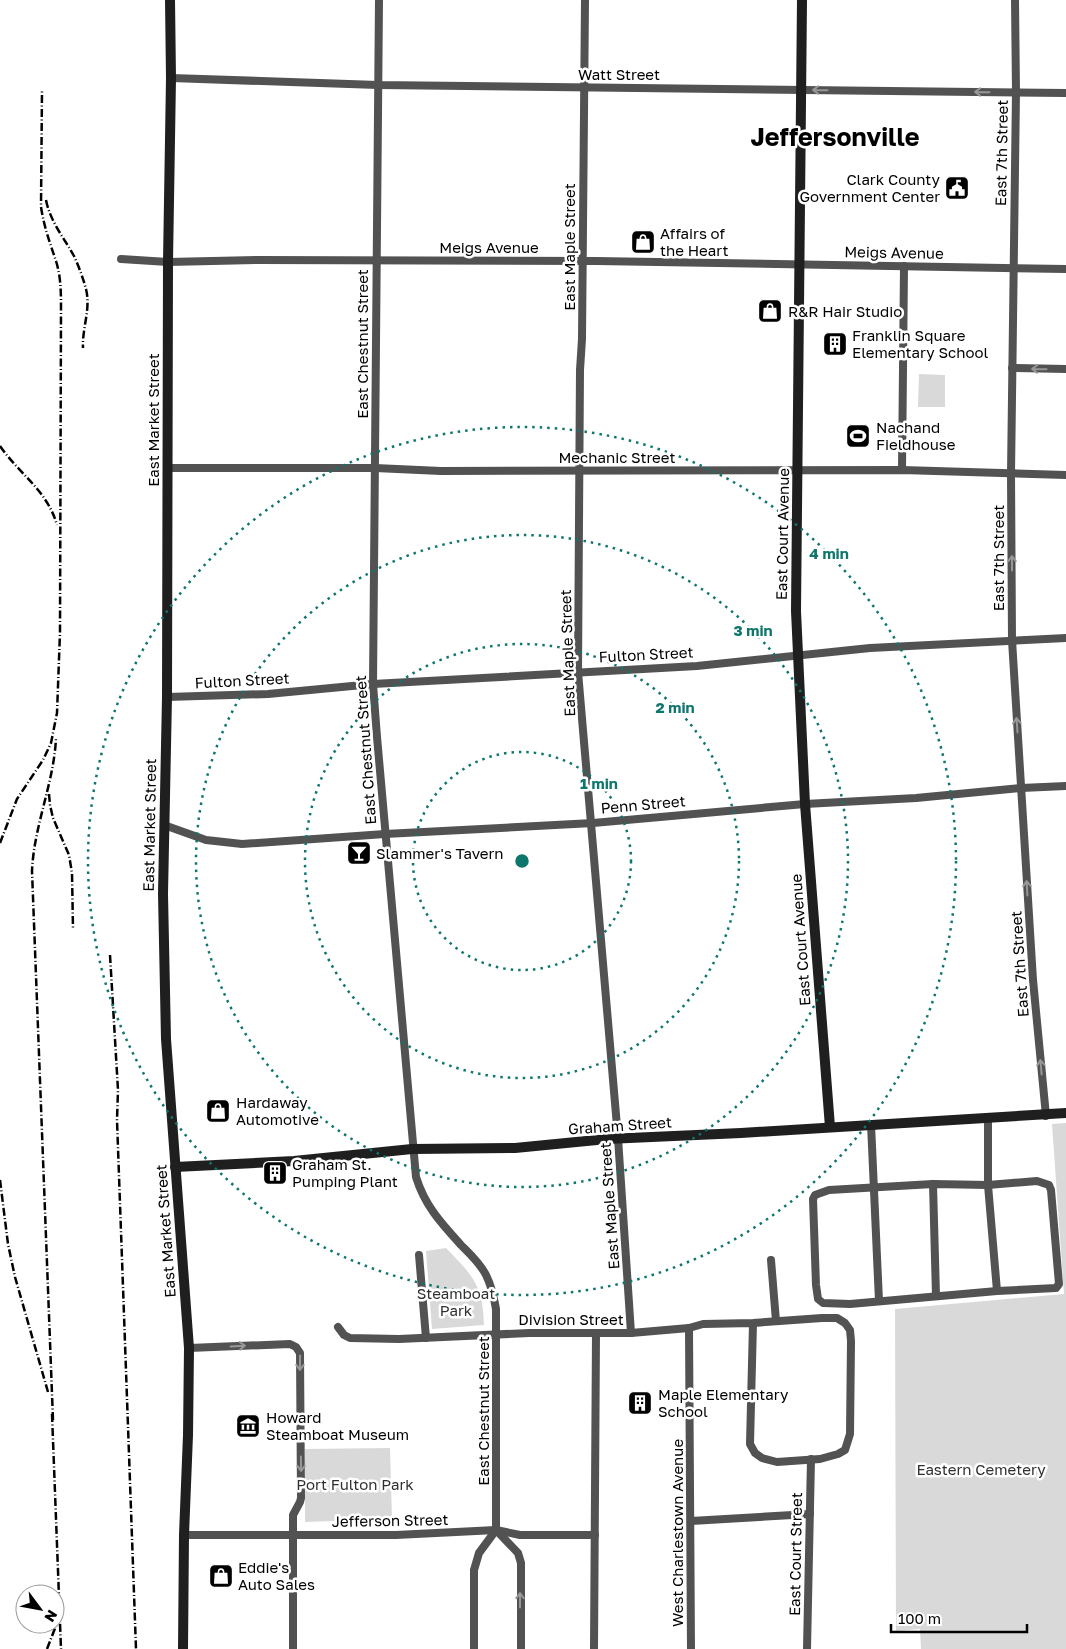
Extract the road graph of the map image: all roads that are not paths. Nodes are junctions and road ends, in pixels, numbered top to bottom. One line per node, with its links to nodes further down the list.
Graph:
1 (170, 0): 6 (street, East Market Street)
2 (379, 0): 7 (street, East Chestnut Street)
3 (585, 0): 8 (street, East Maple Street)
4 (802, 0): 9 (street, East Court Avenue)
5 (1015, 0): 10 (street, East 7th Street)
6 (171, 78): 7 (street, Watt Street); 15 (street, East Market Street)
7 (378, 85): 8 (street, Watt Street); 13 (street, East Chestnut Street)
8 (584, 87): 9 (street, Watt Street); 14 (street, East Maple Street)
9 (802, 90): 10 (street, Watt Street, one-way to 9); 16 (street, East Court Avenue)
10 (1016, 92): 11 (street, Watt Street); 18 (street, East 7th Street)
11 (1066, 93)
12 (121, 259): 15 (street, Meigs Avenue)
13 (376, 260): 14 (street, Meigs Avenue); 15 (street, Meigs Avenue); 23 (street, East Chestnut Street)
14 (582, 261): 16 (street, Meigs Avenue); 24 (street, East Maple Street)
15 (168, 262): 22 (street, East Market Street)
16 (800, 264): 17 (street, Meigs Avenue); 26 (street, East Court Avenue)
17 (904, 266): 18 (street, Meigs Avenue); 25 (street)
18 (1013, 267): 19 (street, Meigs Avenue); 20 (street, East 7th Street)
19 (1066, 269)
20 (1012, 368): 21 (street, one-way to 20); 27 (street, East 7th Street)
21 (1066, 370)
22 (168, 468): 23 (street, Mechanic Street); 34 (street, East Market Street)
23 (374, 468): 24 (street, Mechanic Street); 33 (street, East Chestnut Street)
24 (579, 470): 26 (street, Mechanic Street); 32 (street, East Maple Street)
25 (902, 470): 26 (street, Mechanic Street); 27 (street, Mechanic Street)
26 (798, 471): 31 (street, East Court Avenue)
27 (1011, 474): 28 (street, Mechanic Street); 30 (street, East 7th Street, one-way to 27)
28 (1066, 475)
29 (1066, 638): 30 (street, Fulton Street)
30 (1012, 640): 31 (street, Fulton Street); 36 (street, East 7th Street, one-way to 30)
31 (798, 654): 32 (street, Fulton Street); 37 (street, East Court Avenue)
32 (578, 672): 33 (street, Fulton Street); 38 (street, East Maple Street)
33 (373, 684): 34 (street, Fulton Street); 40 (street, East Chestnut Street)
34 (167, 698): 39 (street, East Market Street)
35 (1066, 786): 36 (street, Penn Street)
36 (1021, 788): 37 (street, Penn Street); 42 (street, East 7th Street, one-way to 36)
37 (805, 804): 38 (street, Penn Street); 45 (street, East Court Avenue)
38 (592, 823): 40 (street, Penn Street); 46 (street, East Maple Street)
39 (164, 825): 40 (street, Penn Street); 48 (street, East Market Street)
40 (385, 834): 47 (street, East Chestnut Street)
41 (1066, 1113): 42 (street, Graham Street)
42 (1046, 1116): 43 (street, Graham Street)
43 (988, 1118): 44 (street, Graham Street); 50 (street)
44 (871, 1124): 45 (street, Graham Street); 51 (street)
45 (830, 1127): 46 (street, Graham Street)
46 (618, 1138): 47 (street, Graham Street); 61 (street, East Maple Street)
47 (412, 1149): 48 (street, Graham Street); 63 (street, East Chestnut Street)
48 (175, 1167): 65 (street, East Market Street)
49 (933, 1184): 50 (street); 51 (street); 55 (street)
50 (988, 1185): 54 (street); 54 (street)
51 (874, 1188): 56 (street); 56 (street)
52 (419, 1254): 64 (street)
53 (772, 1260): 57 (street)
54 (997, 1292): 55 (street)
55 (936, 1296): 56 (street)
56 (879, 1301)
57 (776, 1321): 58 (street, Division Street); 66 (street, Division Street)
58 (753, 1324): 60 (street, Division Street); 66 (street, Division Street)
59 (338, 1327): 64 (street, Division Street)
60 (689, 1328): 61 (street, Division Street); 68 (street, West Charlestown Avenue)
61 (631, 1333): 62 (street, Division Street)
62 (596, 1334): 63 (street, Division Street); 72 (street)
63 (497, 1335): 64 (street, Division Street); 69 (street, East Chestnut Street)
64 (426, 1338)
65 (189, 1348): 70 (street, East Market Street); 71 (street, one-way to 71)
66 (811, 1459): 67 (street, East Court Street)
67 (810, 1514): 68 (street); 79 (street, East Court Street)
68 (691, 1521): 78 (street, West Charlestown Avenue)
69 (496, 1530): 71 (street, Jefferson Street); 72 (street, Jefferson Street); 75 (street); 76 (street, one-way to 69)
70 (184, 1535): 71 (street, Jefferson Street); 73 (street, East Market Street)
71 (292, 1535): 74 (street)
72 (595, 1535): 77 (street)
73 (183, 1649)
74 (293, 1649)
75 (474, 1649)
76 (520, 1649)
77 (594, 1649)
78 (691, 1649)
79 (807, 1649)

